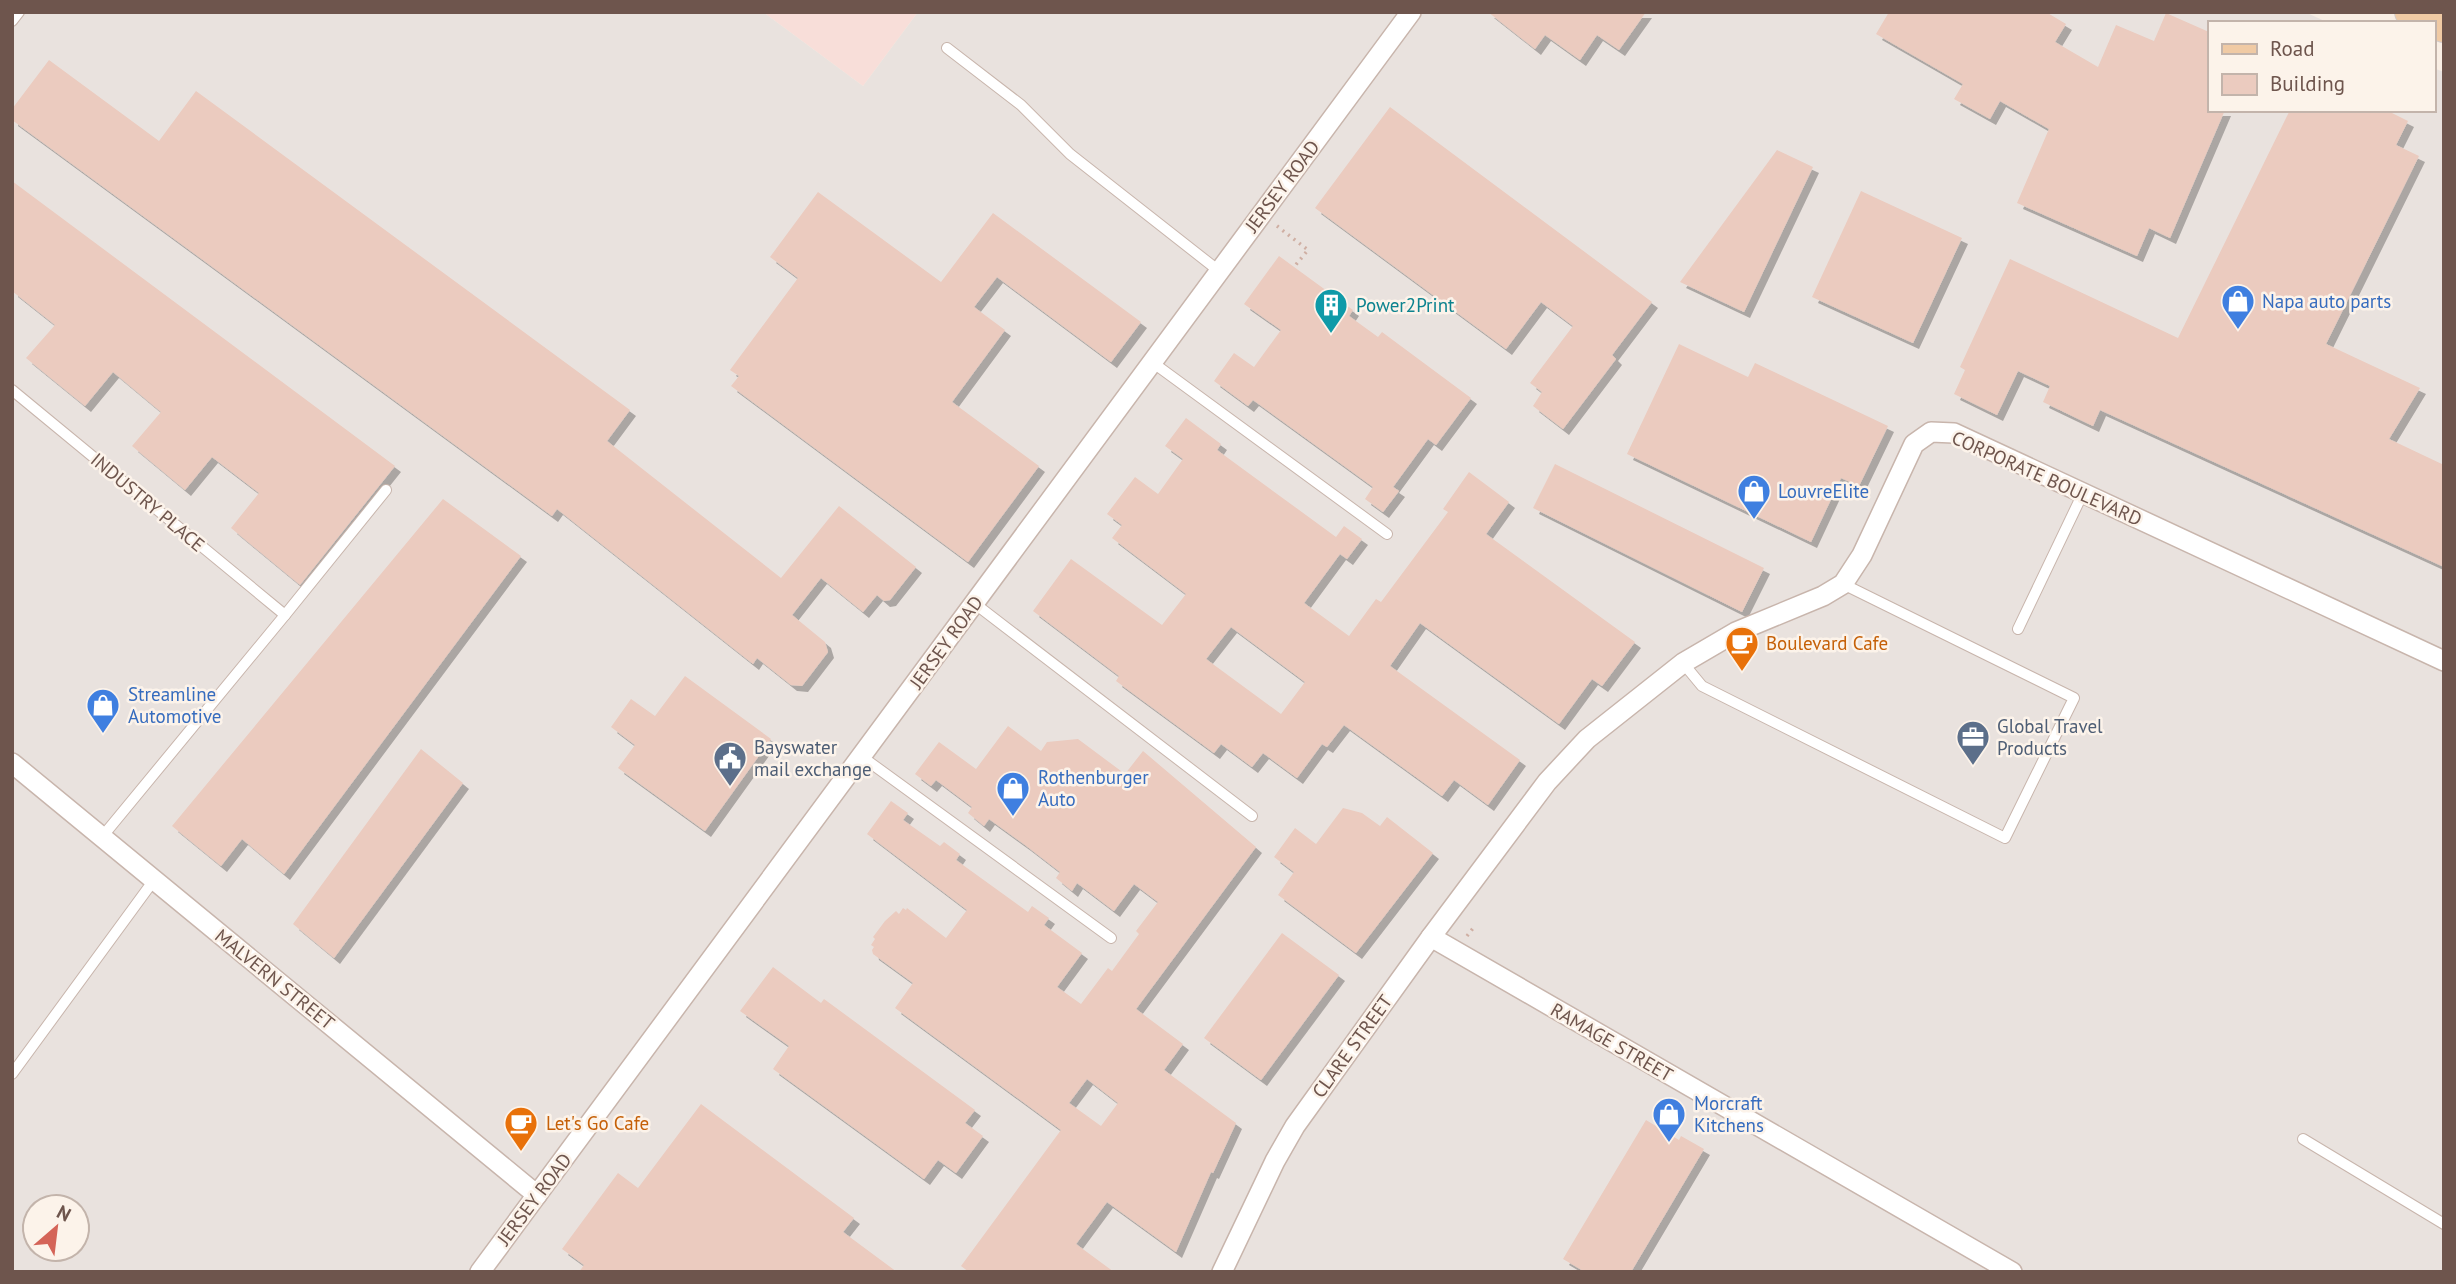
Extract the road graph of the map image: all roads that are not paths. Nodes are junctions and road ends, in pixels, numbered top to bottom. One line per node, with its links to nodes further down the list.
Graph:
1 (19, 12): 3 (lane)
2 (1411, 12): 5 (street, JERSEY ROAD)
3 (12, 21)
4 (947, 48): 5 (lane)
5 (1219, 271): 6 (street, JERSEY ROAD)
6 (1153, 362): 10 (lane); 12 (street, JERSEY ROAD)
7 (12, 390): 13 (lane, INDUSTRY PLACE)
8 (386, 490): 13 (lane)
9 (2084, 493): 11 (street, CORPORATE BOULEVARD); 14 (lane); 15 (street, CORPORATE BOULEVARD)
10 (1387, 534)
11 (1843, 584): 16 (street, CORPORATE BOULEVARD); 16 (lane)
12 (974, 603): 17 (street, JERSEY ROAD); 19 (lane)
13 (285, 614): 21 (lane)
14 (2018, 629)
15 (2444, 661)
16 (1683, 663): 20 (street, CORPORATE BOULEVARD)
17 (862, 756): 24 (lane); 27 (street, JERSEY ROAD)
18 (12, 763): 21 (street, MALVERN STREET)
19 (1252, 816)
20 (1506, 835): 23 (street, CLARE STREET)
21 (102, 836): 22 (street, MALVERN STREET)
22 (154, 880): 25 (lane); 27 (street, MALVERN STREET)
23 (1431, 937): 30 (street, CLARE STREET); 31 (street, RAMAGE STREET)
24 (1111, 938)
25 (12, 1074)
26 (2303, 1139): 28 (lane)
27 (537, 1195): 29 (street, JERSEY ROAD)
28 (2444, 1224)
29 (480, 1272)
30 (1222, 1272)
31 (2011, 1272)

